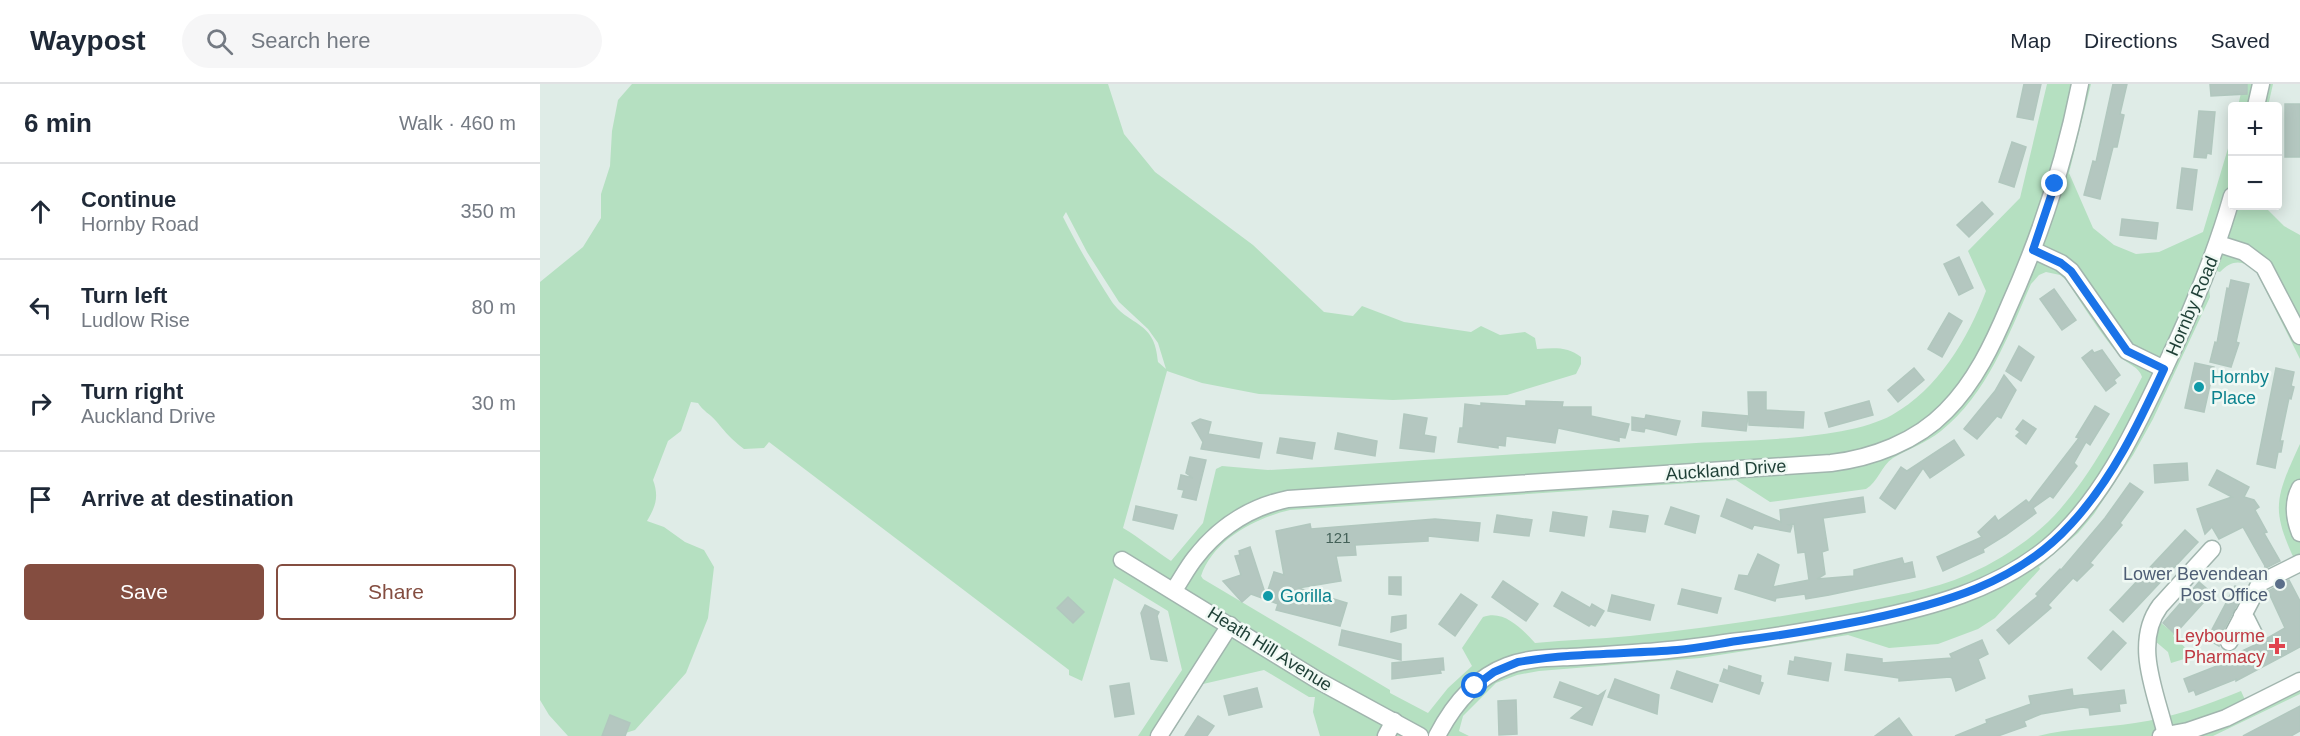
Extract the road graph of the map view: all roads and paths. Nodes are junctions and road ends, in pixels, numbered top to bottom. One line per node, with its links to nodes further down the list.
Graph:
1 (2080, 84): 6 (street, Auckland Drive)
2 (2260, 84): 3 (street)
3 (2257, 102)
4 (2228, 210): 5 (street, Hornby Road)
5 (2218, 244): 7 (street); 8 (street, Hornby Road)
6 (2033, 250): 8 (street); 14 (street, Auckland Drive)
7 (2300, 336)
8 (2164, 369): 23 (street, Hornby Road)
9 (2300, 488): 10 (street)
10 (2300, 533)
11 (2212, 549): 24 (street)
12 (1122, 560): 14 (street, Heath Hill Avenue)
13 (2300, 563): 15 (street)
14 (1174, 590): 16 (street, Heath Hill Avenue)
15 (2242, 616): 17 (street); 18 (street)
16 (1230, 625): 20 (street, Heath Hill Avenue); 21 (street)
17 (2254, 634)
18 (2229, 642)
19 (2293, 685): 24 (street)
20 (1390, 729): 22 (street, Heath Hill Avenue)
21 (1159, 736)
22 (1420, 736)
23 (1437, 736)
24 (2164, 736)

